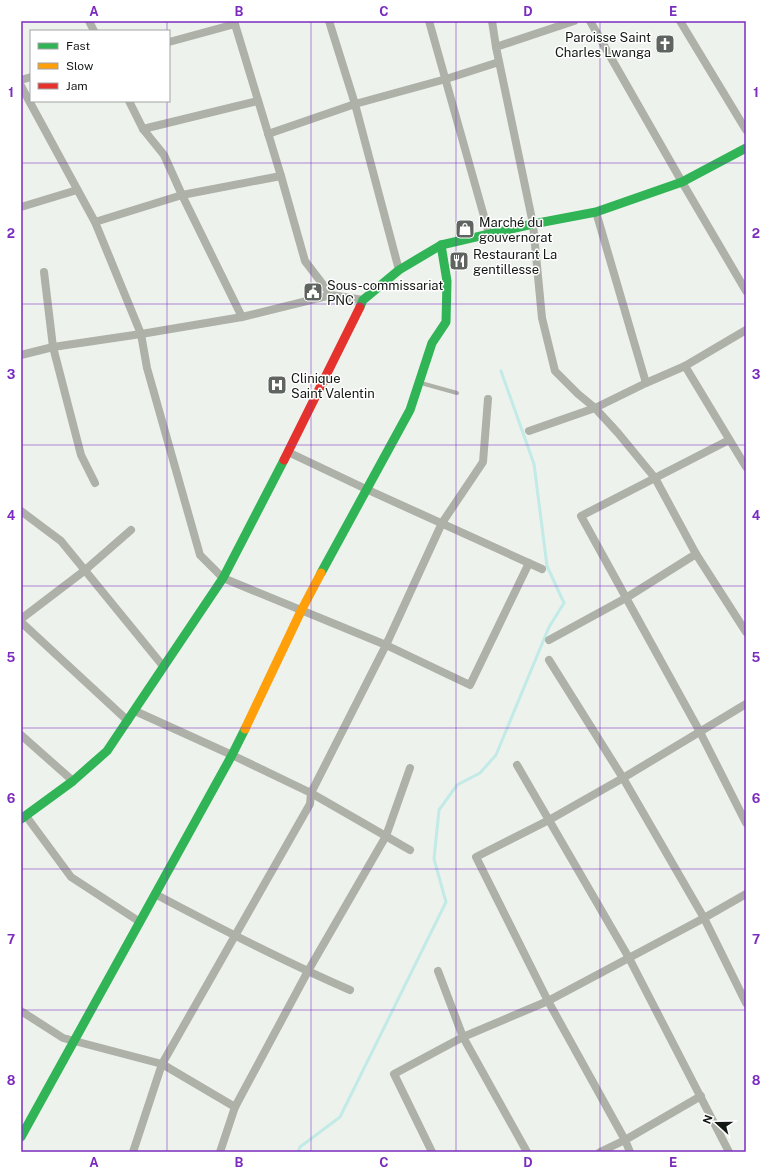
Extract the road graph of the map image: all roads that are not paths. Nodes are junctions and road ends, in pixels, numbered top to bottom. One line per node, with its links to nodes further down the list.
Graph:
1 (89, 21): 9 (street)
2 (329, 21): 17 (street)
3 (429, 21): 13 (street)
4 (492, 21): 11 (street)
5 (574, 21): 11 (street)
6 (590, 21): 23 (street)
7 (680, 21): 19 (street)
8 (235, 23): 10 (street); 15 (street)
9 (94, 30)
10 (170, 42)
11 (496, 47): 12 (street)
12 (499, 62): 13 (street); 29 (street)
13 (446, 79): 17 (street); 30 (street)
14 (21, 86): 24 (street)
15 (258, 101): 18 (street); 20 (street)
16 (130, 102): 18 (street)
17 (355, 104): 20 (street); 32 (street)
18 (143, 129): 25 (street)
19 (746, 130)
20 (268, 134): 22 (street)
21 (746, 148): 23 (street)
22 (281, 176): 25 (street); 35 (street)
23 (682, 182): 27 (street); 34 (street)
24 (78, 190): 26 (street); 28 (street)
25 (182, 195): 28 (street); 37 (street)
26 (21, 206)
27 (596, 212): 29 (street); 44 (street)
28 (95, 222): 39 (street)
29 (533, 224): 30 (street); 47 (street)
30 (489, 234): 31 (street)
31 (441, 245): 32 (street); 43 (street)
32 (399, 270): 36 (street)
33 (44, 272): 40 (street)
34 (746, 292)
35 (332, 295): 36 (street); 37 (street)
36 (363, 300): 50 (street)
37 (242, 317): 39 (street)
38 (746, 330): 42 (street)
39 (141, 334): 40 (street); 62 (street)
40 (53, 347): 41 (street); 53 (street)
41 (21, 355)
42 (685, 366): 44 (street); 49 (street)
43 (419, 383): 45 (lane); 54 (street)
44 (646, 383): 47 (street)
45 (457, 393)
46 (488, 399): 56 (street)
47 (595, 408): 48 (street); 52 (street)
48 (529, 431)
49 (729, 440): 51 (street); 52 (street)
50 (288, 452): 54 (street); 62 (street)
51 (746, 467)
52 (655, 478): 58 (street); 63 (street)
53 (95, 483)
54 (366, 489): 56 (street); 64 (street)
55 (21, 512): 61 (street)
56 (442, 523): 59 (street); 68 (street)
57 (130, 530): 61 (street)
58 (696, 554): 63 (street); 66 (street)
59 (529, 563): 60 (street); 68 (street)
60 (542, 569)
61 (84, 570): 65 (street); 70 (street)
62 (224, 578): 64 (street); 70 (street)
63 (626, 598): 67 (street); 74 (street)
64 (301, 611): 68 (street); 76 (street)
65 (21, 620): 73 (street)
66 (746, 632)
67 (549, 640)
68 (386, 645): 81 (street)
69 (549, 660): 79 (street)
70 (163, 666): 72 (street)
71 (746, 704): 74 (street)
72 (135, 711): 73 (street); 76 (street)
73 (128, 721): 80 (street)
74 (700, 732): 79 (street); 84 (street)
75 (21, 735): 80 (street)
76 (232, 755): 81 (street); 87 (street)
77 (517, 765): 83 (street)
78 (410, 768): 85 (street)
79 (623, 778): 83 (street); 89 (street)
80 (73, 781): 82 (street)
81 (311, 793): 85 (street); 91 (street)
82 (23, 818): 90 (street)
83 (549, 820): 92 (street); 96 (street)
84 (746, 823)
85 (386, 836): 86 (street); 93 (street)
86 (410, 850)
87 (155, 894): 90 (street); 91 (street)
88 (746, 894): 89 (street)
89 (704, 918): 92 (street); 97 (street)
90 (140, 922): 100 (street)
91 (235, 937): 93 (street); 101 (street)
92 (629, 958): 96 (street); 102 (street)
93 (308, 971): 95 (street); 103 (street)
94 (438, 971): 99 (street)
95 (350, 990)
96 (548, 1001): 99 (street); 105 (street)
97 (746, 1003)
98 (21, 1011): 100 (street)
99 (463, 1037): 108 (street); 109 (street)
100 (74, 1041): 101 (street); 104 (street)
101 (162, 1064): 103 (street); 106 (street)
102 (701, 1096): 105 (street); 112 (street)
103 (235, 1107): 107 (street)
104 (21, 1138)
105 (625, 1140): 110 (street); 111 (street)
106 (133, 1152)
107 (220, 1152)
108 (432, 1152)
109 (527, 1152)
110 (600, 1152)
111 (630, 1152)
112 (729, 1152)

